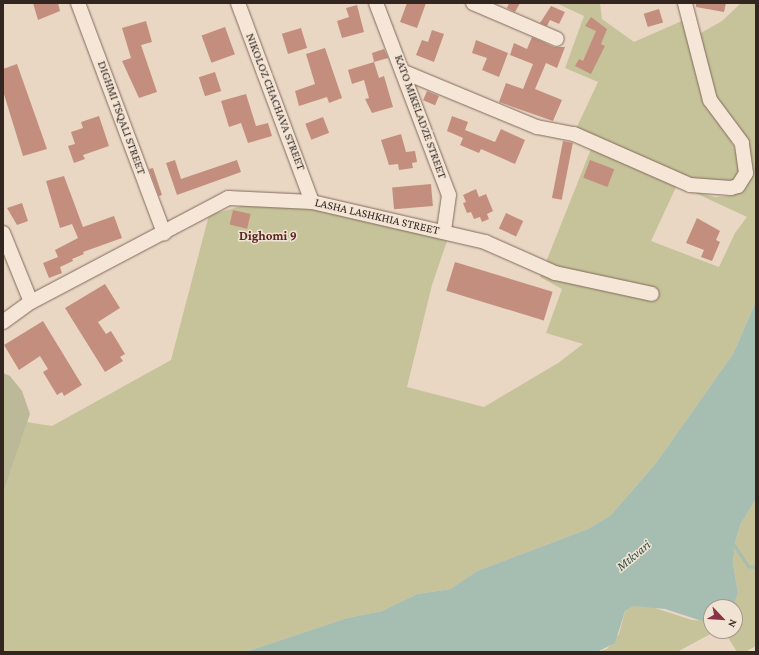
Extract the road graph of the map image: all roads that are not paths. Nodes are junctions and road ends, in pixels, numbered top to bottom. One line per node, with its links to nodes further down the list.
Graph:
1 (78, 3): 11 (street, DIGHMI TSQALI STREET)
2 (238, 3): 8 (street, NIKOLOZ CHACHAVA STREET)
3 (376, 3): 7 (street, KATO MIKELADZE STREET)
4 (473, 3): 6 (street)
5 (685, 3): 7 (street)
6 (557, 39)
7 (404, 72): 9 (street, KATO MIKELADZE STREET)
8 (312, 202): 9 (street, LASHA LASHKHIA STREET); 11 (street, LASHA LASHKHIA STREET)
9 (444, 232): 12 (street, LASHA LASHKHIA STREET)
10 (3, 233): 13 (street)
11 (164, 233): 13 (street, LASHA LASHKHIA STREET)
12 (652, 294)
13 (31, 302): 14 (street, LASHA LASHKHIA STREET)
14 (3, 322)

